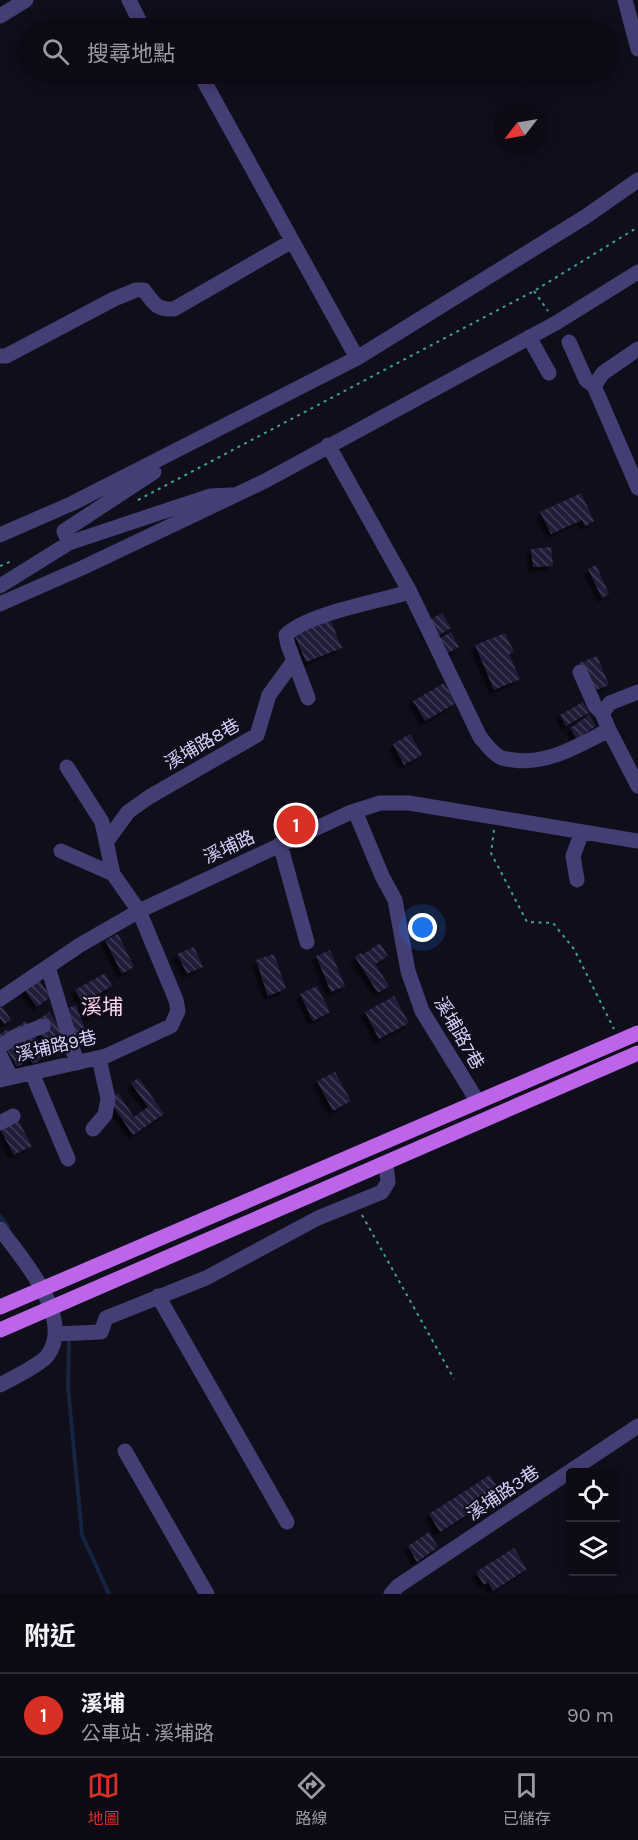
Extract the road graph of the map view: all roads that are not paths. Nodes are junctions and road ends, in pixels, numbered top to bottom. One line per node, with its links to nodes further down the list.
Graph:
1 (26, 0): 4 (street)
2 (129, 0): 5 (street)
3 (625, 0): 6 (street)
4 (0, 16)
5 (138, 18)
6 (636, 31): 7 (street)
7 (638, 49)
8 (206, 84): 10 (street)
9 (638, 180): 16 (street)
10 (292, 241): 15 (street); 16 (street)
11 (638, 272): 12 (street)
12 (529, 337): 17 (street); 20 (street)
13 (569, 342): 18 (street)
14 (638, 349): 18 (street)
15 (0, 356)
16 (357, 358): 19 (street)
17 (549, 373)
18 (594, 386): 21 (street)
19 (190, 445): 23 (street); 24 (street)
20 (328, 445): 22 (street); 26 (street)
21 (638, 488)
22 (239, 494): 24 (street); 27 (street)
23 (0, 535)
24 (69, 543): 25 (street)
25 (0, 586)
26 (410, 592): 28 (street); 33 (street)
27 (0, 604)
28 (293, 662): 31 (street); 38 (street, 溪埔路8巷)
29 (580, 672): 32 (street)
30 (638, 692): 32 (street)
31 (308, 698)
32 (602, 712): 33 (street)
33 (609, 730): 35 (street)
34 (67, 767): 38 (street)
35 (638, 786)
36 (355, 811): 37 (street, 溪埔路); 40 (street, 溪埔路); 57 (street, 溪埔路7巷)
37 (582, 832): 39 (street, 溪埔路); 43 (street)
38 (107, 841): 42 (street)
39 (638, 841)
40 (280, 844): 44 (street, 溪埔路); 45 (street)
41 (61, 851): 42 (street)
42 (113, 874): 44 (street, 溪埔路9巷)
43 (577, 880)
44 (140, 911): 46 (street, 溪埔路); 53 (street, 溪埔路9巷)
45 (307, 942)
46 (48, 967): 47 (street, 溪埔路); 54 (street)
47 (0, 999)
48 (44, 1026): 50 (street)
49 (638, 1033): 57 (main road)
50 (0, 1047)
51 (638, 1053): 60 (main road)
52 (0, 1055): 56 (street)
53 (99, 1058): 54 (street, 溪埔路9巷); 58 (street)
54 (77, 1063): 55 (street, 溪埔路9巷)
55 (32, 1073): 56 (street, 溪埔路9巷); 59 (street)
56 (5, 1078)
57 (478, 1102): 62 (main road)
58 (93, 1129)
59 (68, 1159)
60 (386, 1163): 63 (street); 65 (main road)
61 (0, 1229): 62 (street)
62 (42, 1289): 64 (main road); 65 (street)
63 (158, 1296): 67 (street); 71 (street)
64 (0, 1307)
65 (51, 1308): 66 (main road); 67 (street)
66 (0, 1330)
67 (55, 1334): 68 (street)
68 (0, 1385)
69 (638, 1426): 73 (street, 溪埔路3巷)
70 (125, 1451): 72 (street)
71 (287, 1522)
72 (207, 1594)
73 (391, 1594)

